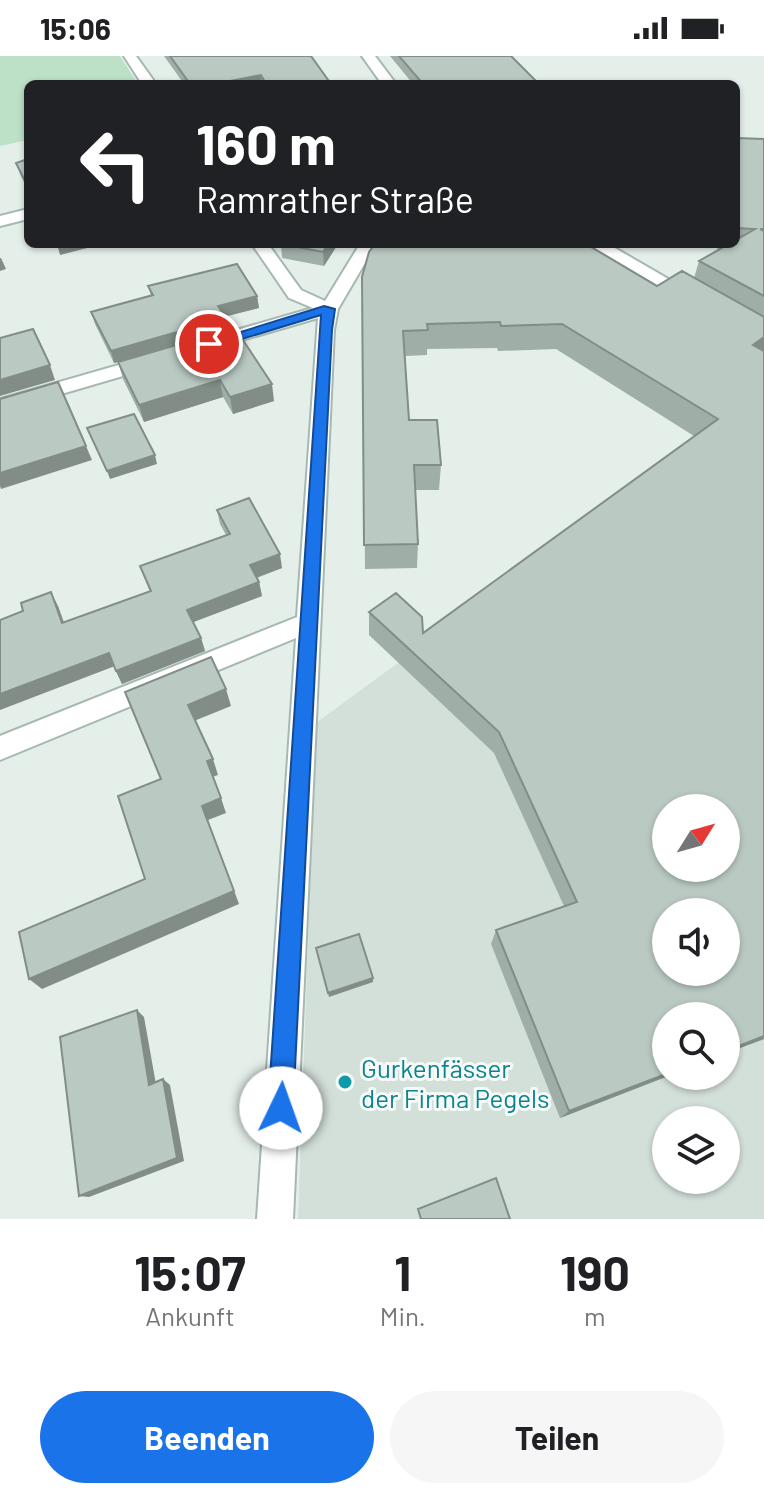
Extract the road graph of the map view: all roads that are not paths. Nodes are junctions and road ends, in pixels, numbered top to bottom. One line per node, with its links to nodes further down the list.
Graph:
1 (130, 56): 3 (street)
2 (368, 56): 4 (street)
3 (146, 80)
4 (386, 80)
5 (24, 215): 6 (street)
6 (0, 221)
7 (263, 248): 10 (street)
8 (366, 248): 10 (street)
9 (603, 248): 11 (street)
10 (329, 309): 12 (street); 15 (street)
11 (712, 310)
12 (194, 349)
13 (164, 358): 14 (street)
14 (0, 406)
15 (309, 622): 16 (street); 17 (street)
16 (0, 748)
17 (275, 1219)

